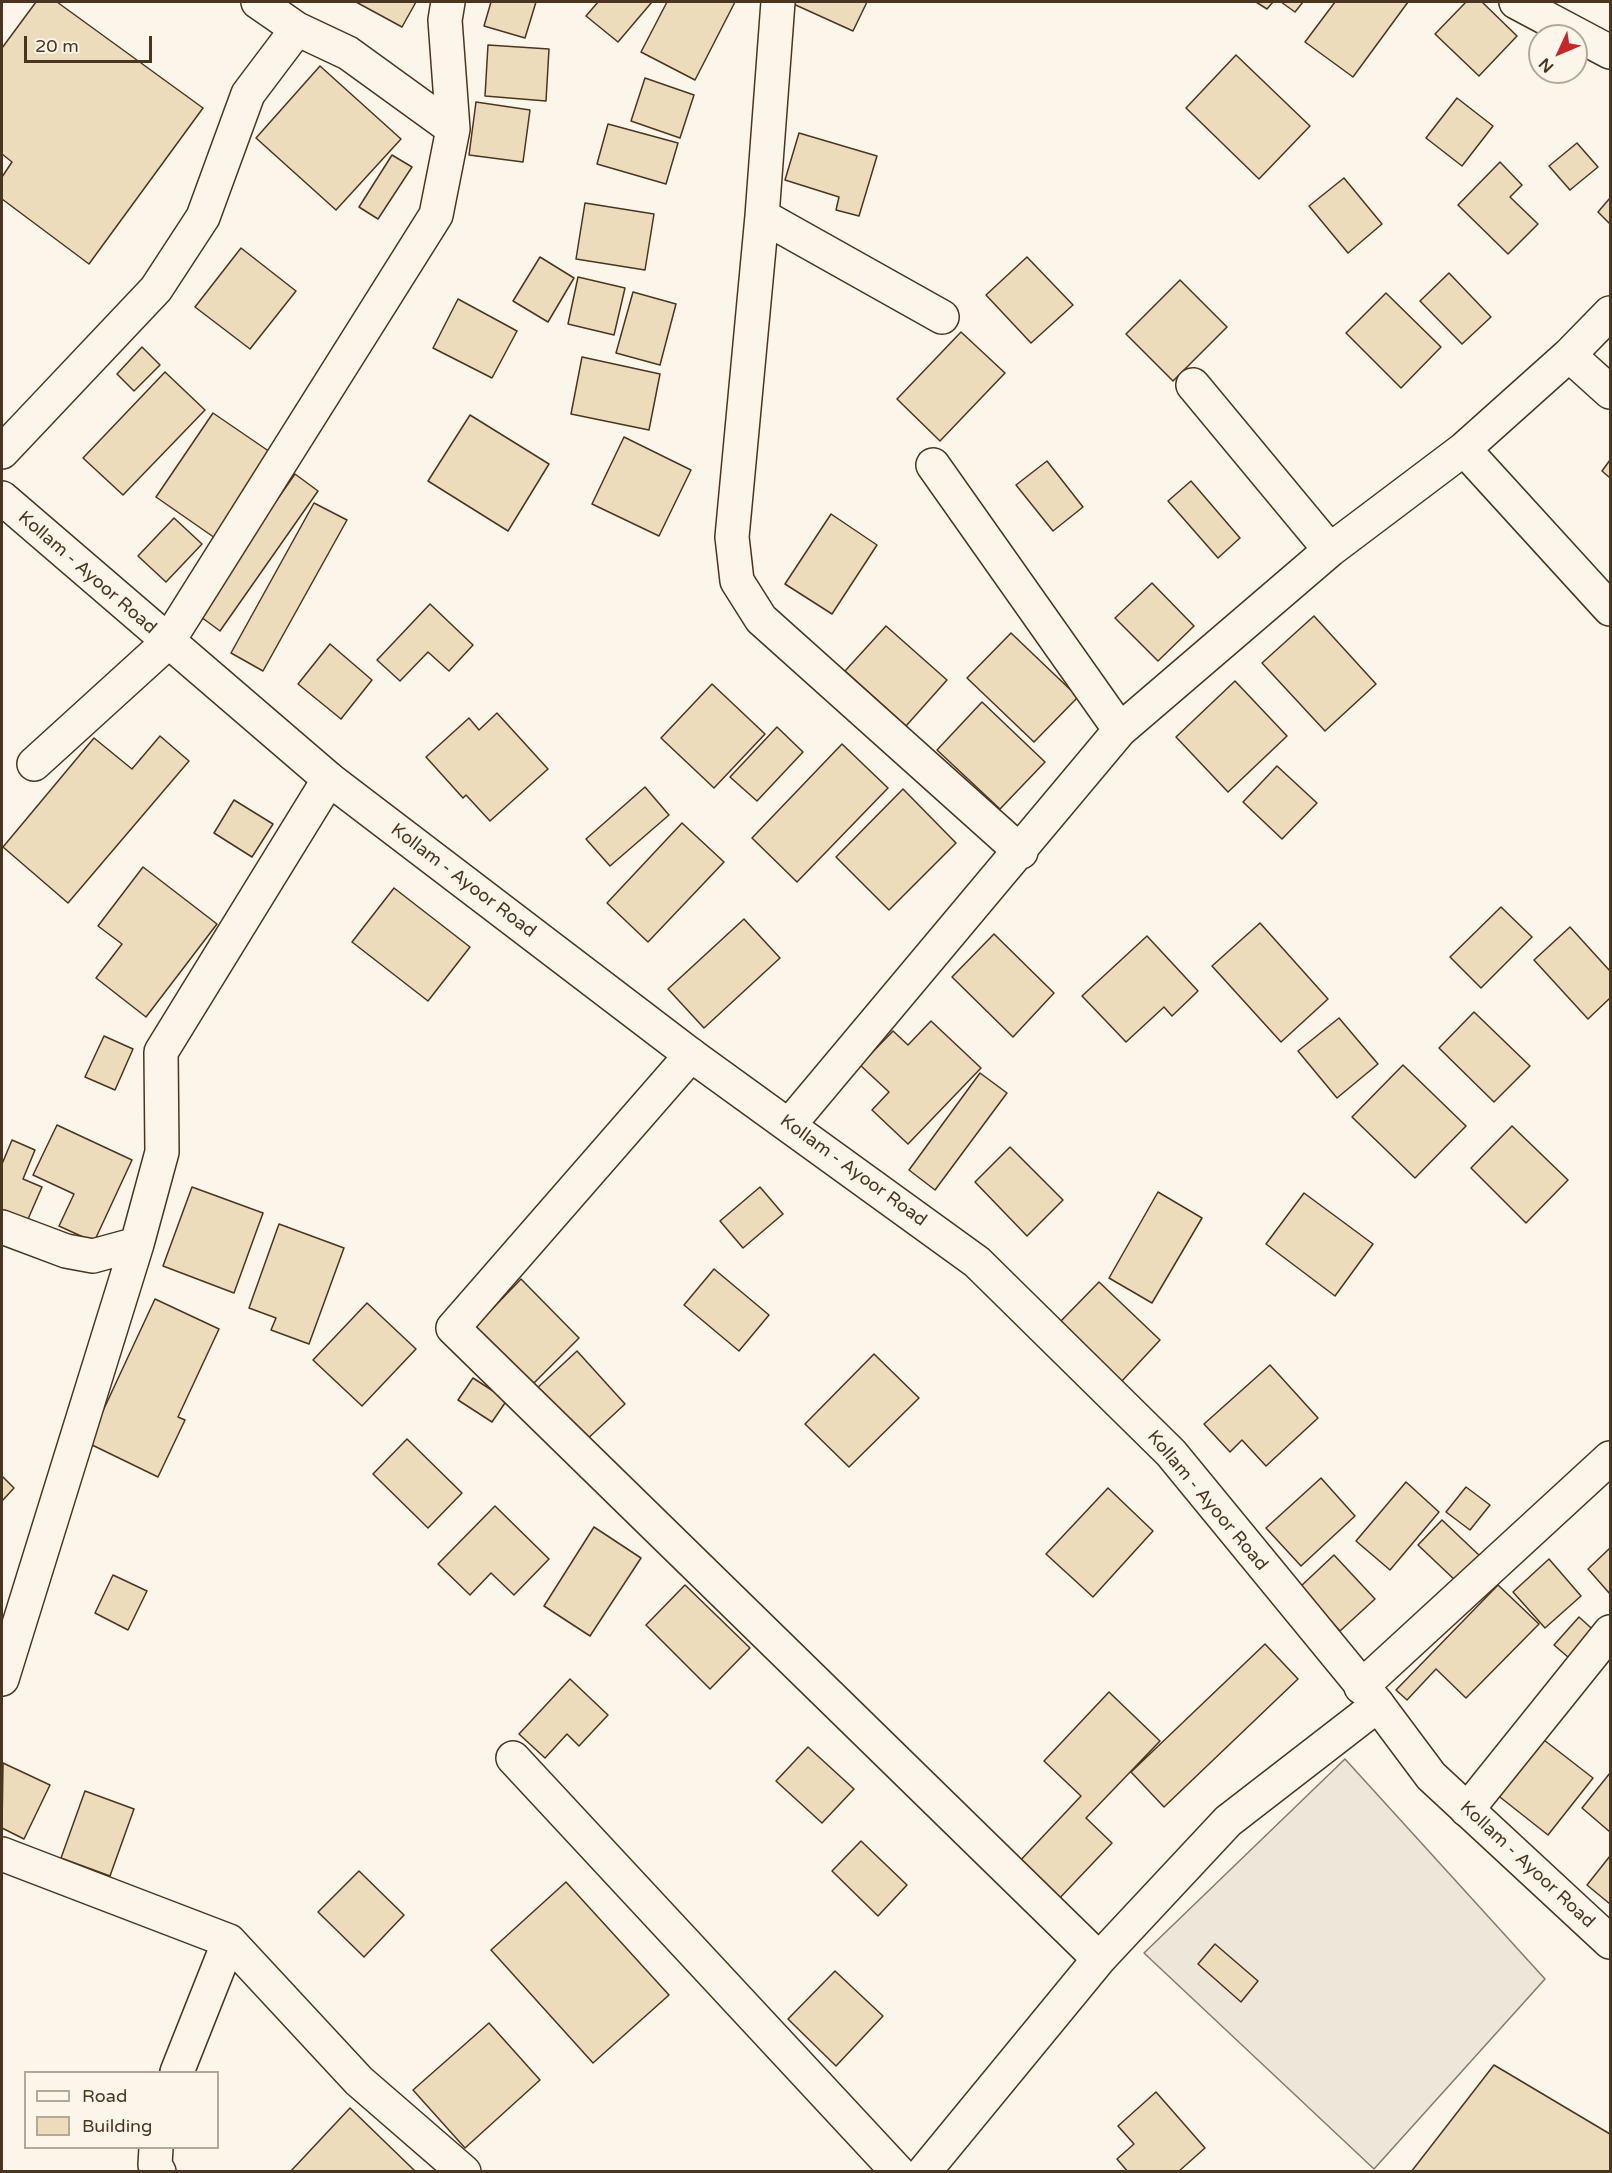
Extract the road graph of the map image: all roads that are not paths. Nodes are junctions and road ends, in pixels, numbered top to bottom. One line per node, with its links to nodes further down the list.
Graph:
1 (258, 2): 5 (street)
2 (448, 2): 7 (street)
3 (778, 2): 8 (street)
4 (1516, 2): 6 (street)
5 (297, 29): 7 (street); 15 (street)
6 (1611, 52)
7 (453, 129): 20 (street)
8 (762, 216): 10 (street); 24 (street)
9 (1611, 313): 11 (street)
10 (942, 317)
11 (1569, 355): 13 (street); 14 (street)
12 (1192, 385): 18 (street)
13 (1611, 392)
14 (1464, 449): 18 (street); 19 (street)
15 (2, 452)
16 (933, 465): 21 (street)
17 (2, 498): 20 (street, Kollam - Ayoor Road)
18 (1330, 550): 21 (street)
19 (1611, 609)
20 (167, 642): 22 (street); 23 (street, Kollam - Ayoor Road)
21 (1120, 730): 24 (street)
22 (34, 765)
23 (329, 779): 25 (street, Kollam - Ayoor Road); 28 (street)
24 (1021, 852): 26 (street)
25 (691, 1054): 26 (street, Kollam - Ayoor Road); 38 (street)
26 (790, 1124): 32 (street, Kollam - Ayoor Road)
27 (2, 1227): 28 (street)
28 (137, 1244): 31 (street)
29 (1611, 1458): 32 (street)
30 (1611, 1632): 34 (street)
31 (2, 1679)
32 (1369, 1696): 34 (street, Kollam - Ayoor Road); 38 (street)
33 (513, 1758): 43 (street)
34 (1467, 1810): 37 (street, Kollam - Ayoor Road)
35 (2, 1854): 36 (street)
36 (229, 1941): 39 (street); 42 (street)
37 (1611, 1942)
38 (1099, 1959): 44 (street)
39 (178, 2071)
40 (156, 2149): 41 (street)
41 (159, 2172)
42 (464, 2172)
43 (898, 2172)
44 (924, 2172)

